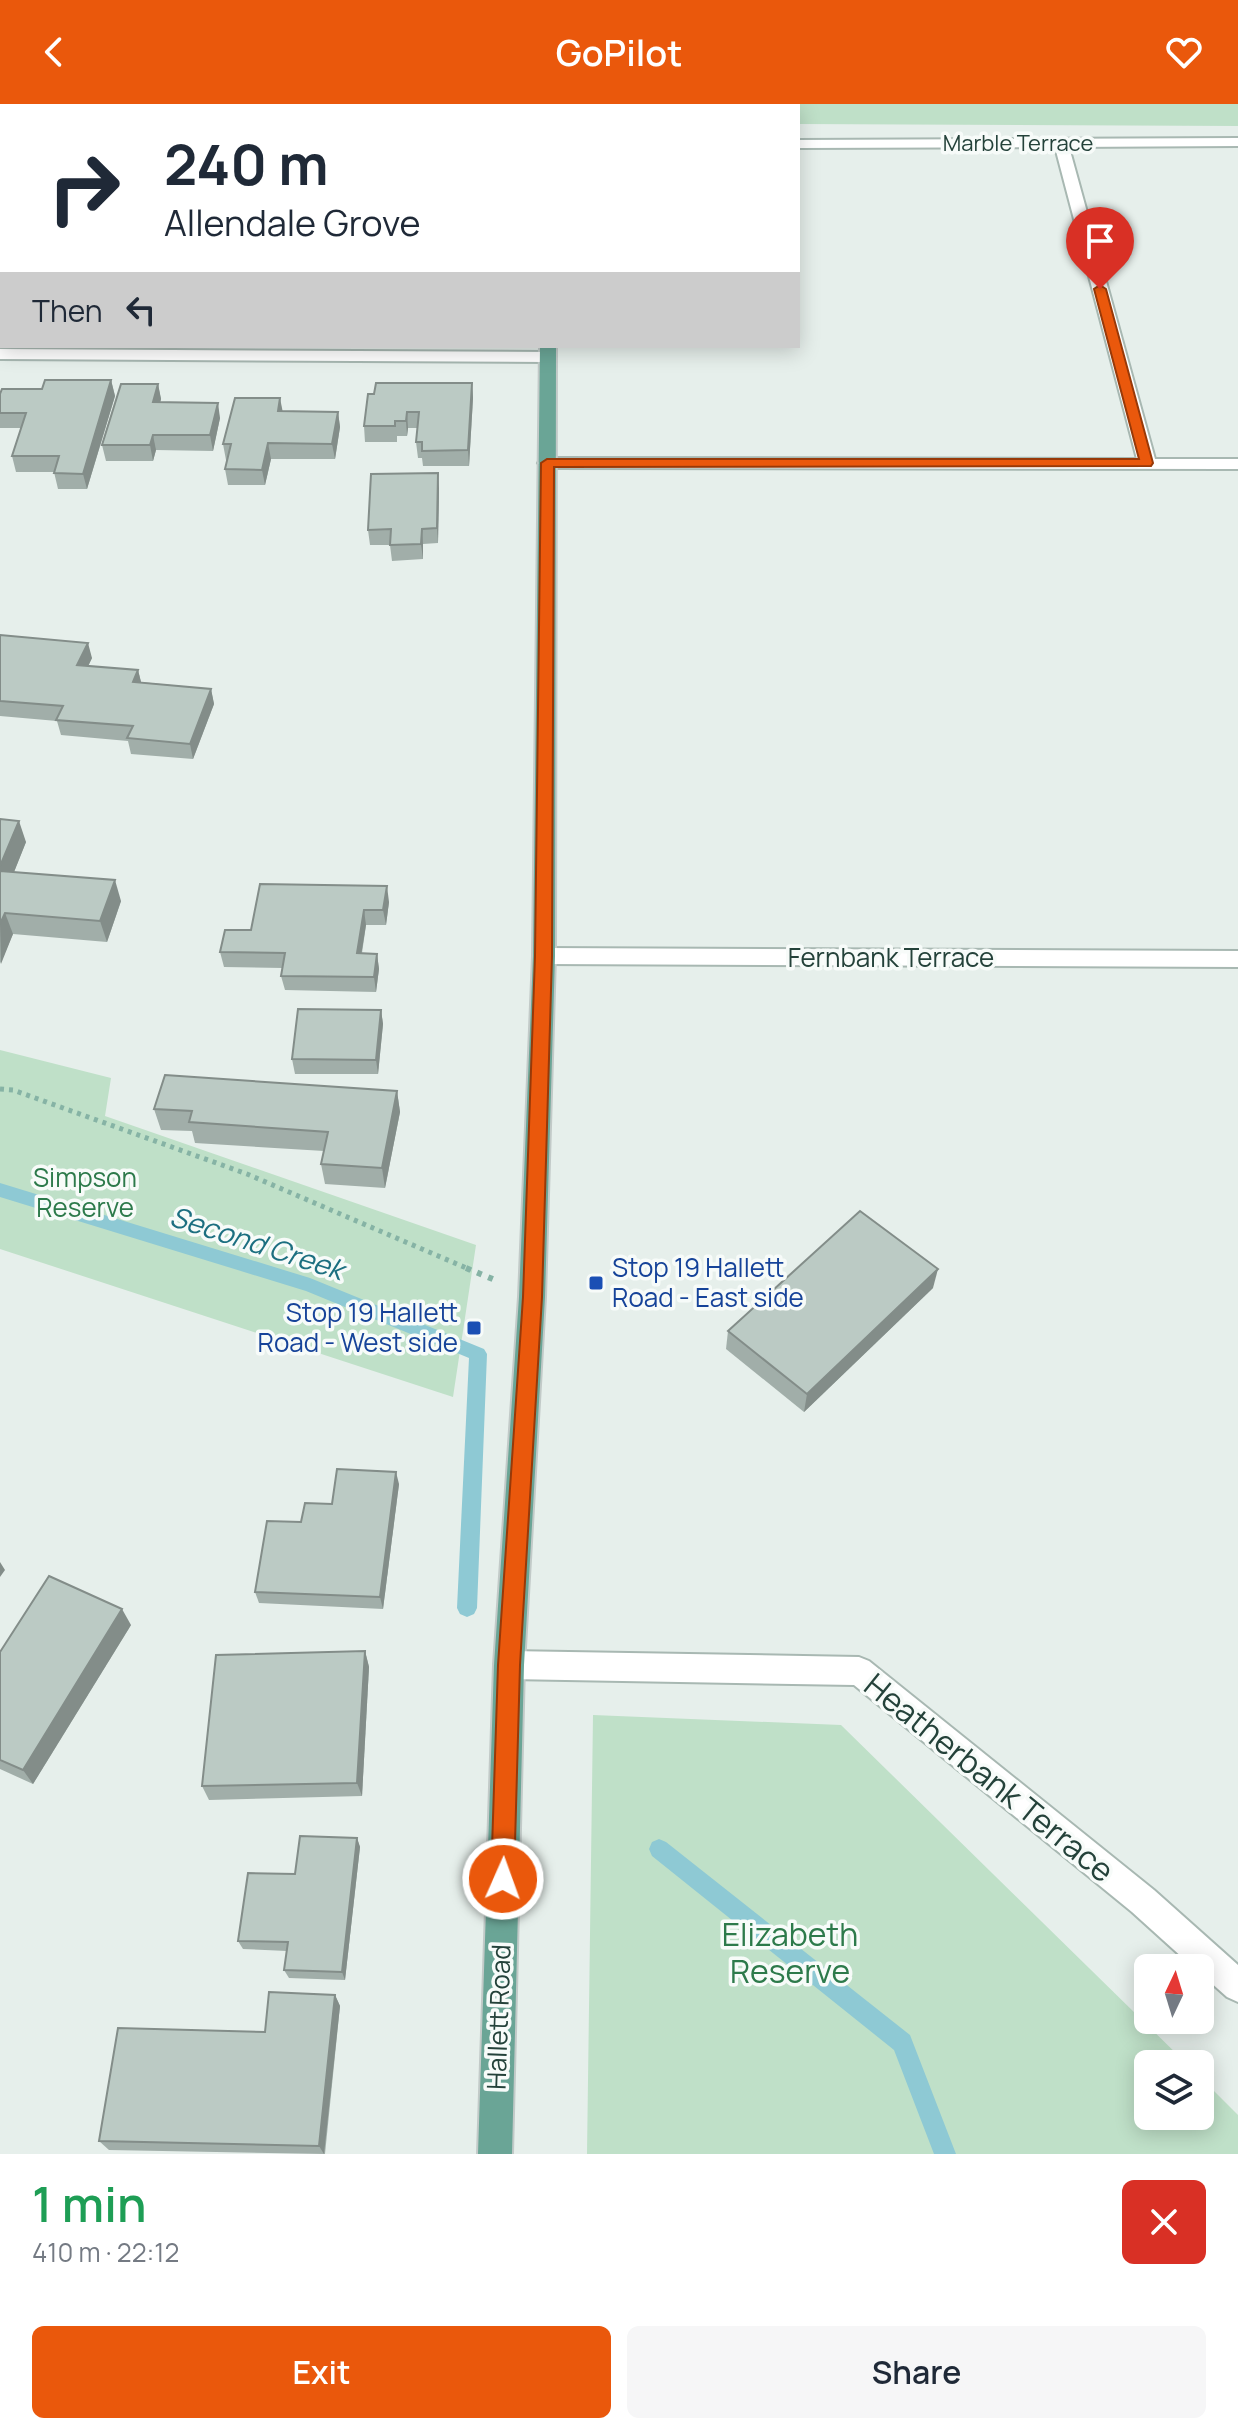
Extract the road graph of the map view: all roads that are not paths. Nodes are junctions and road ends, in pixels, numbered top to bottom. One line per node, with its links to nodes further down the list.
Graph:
1 (1238, 142): 2 (street, Marble Terrace)
2 (1061, 143): 3 (street, Marble Terrace); 7 (street)
3 (800, 144)
4 (548, 351): 5 (street); 6 (main road, Hallett Road)
5 (0, 354)
6 (547, 463): 7 (street); 9 (main road, Hallett Road)
7 (1147, 463): 8 (street)
8 (1238, 464)
9 (544, 956): 10 (street, Fernbank Terrace); 11 (main road, Hallett Road)
10 (1238, 959)
11 (509, 1665): 12 (street, Heatherbank Terrace); 13 (main road, Hallett Road)
12 (1238, 1986)
13 (495, 2154)

